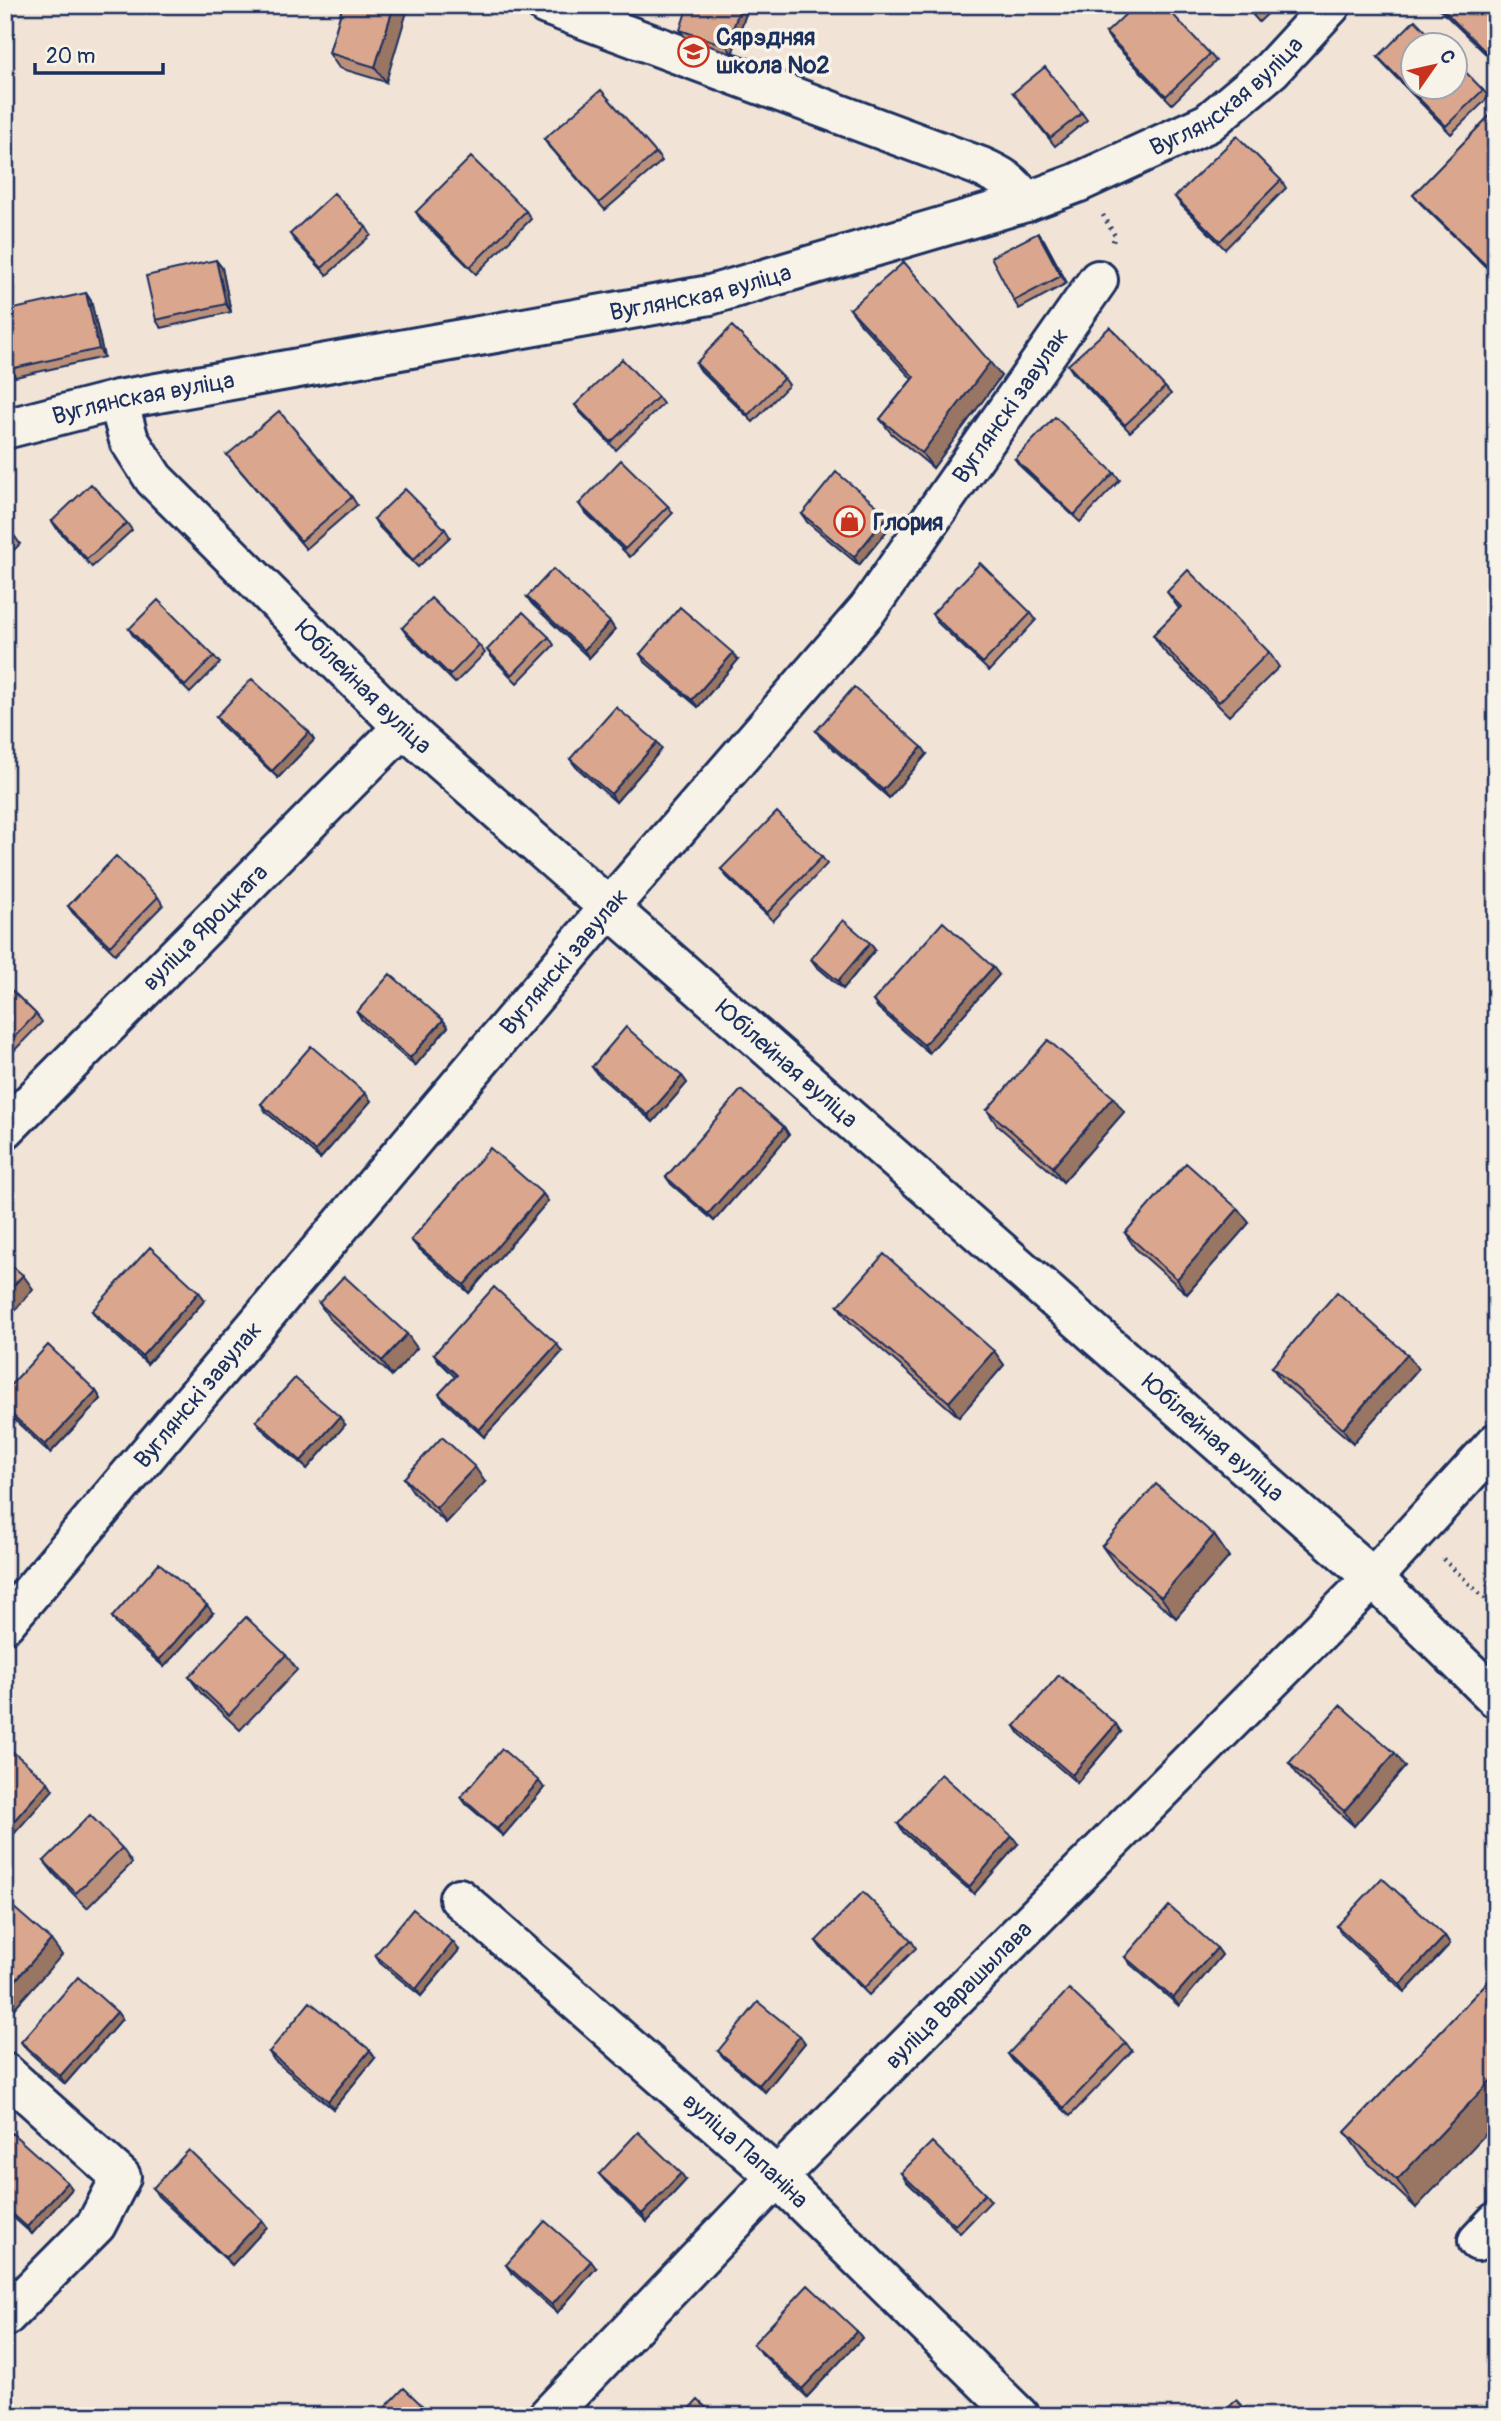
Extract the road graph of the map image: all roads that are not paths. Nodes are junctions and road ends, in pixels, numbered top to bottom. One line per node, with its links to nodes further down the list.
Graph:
1 (546, 5): 3 (street)
2 (1331, 5): 3 (street, Вуглянская вуліца)
3 (1026, 202): 5 (street, Вуглянская вуліца)
4 (1098, 280): 8 (street, Вуглянскі завулак)
5 (118, 400): 6 (street, Вуглянская вуліца); 7 (street, Юбілейная вуліца)
6 (5, 429)
7 (403, 727): 8 (street, Юбілейная вуліца); 9 (street, вуліца Яроцкага)
8 (607, 908): 11 (street, Юбілейная вуліца); 12 (street, Вуглянскі завулак)
9 (5, 1129)
10 (1496, 1443): 11 (street, вуліца Варашылава)
11 (1373, 1578): 13 (street, Юбілейная вуліца); 16 (street, вуліца Варашылава)
12 (5, 1623)
13 (1496, 1698)
14 (460, 1898): 16 (street, вуліца Папаніна)
15 (5, 2073): 17 (street)
16 (777, 2177): 18 (street, вуліца Варашылава); 19 (street, вуліца Папаніна)
17 (5, 2317)
18 (548, 2416)
19 (1019, 2416)

